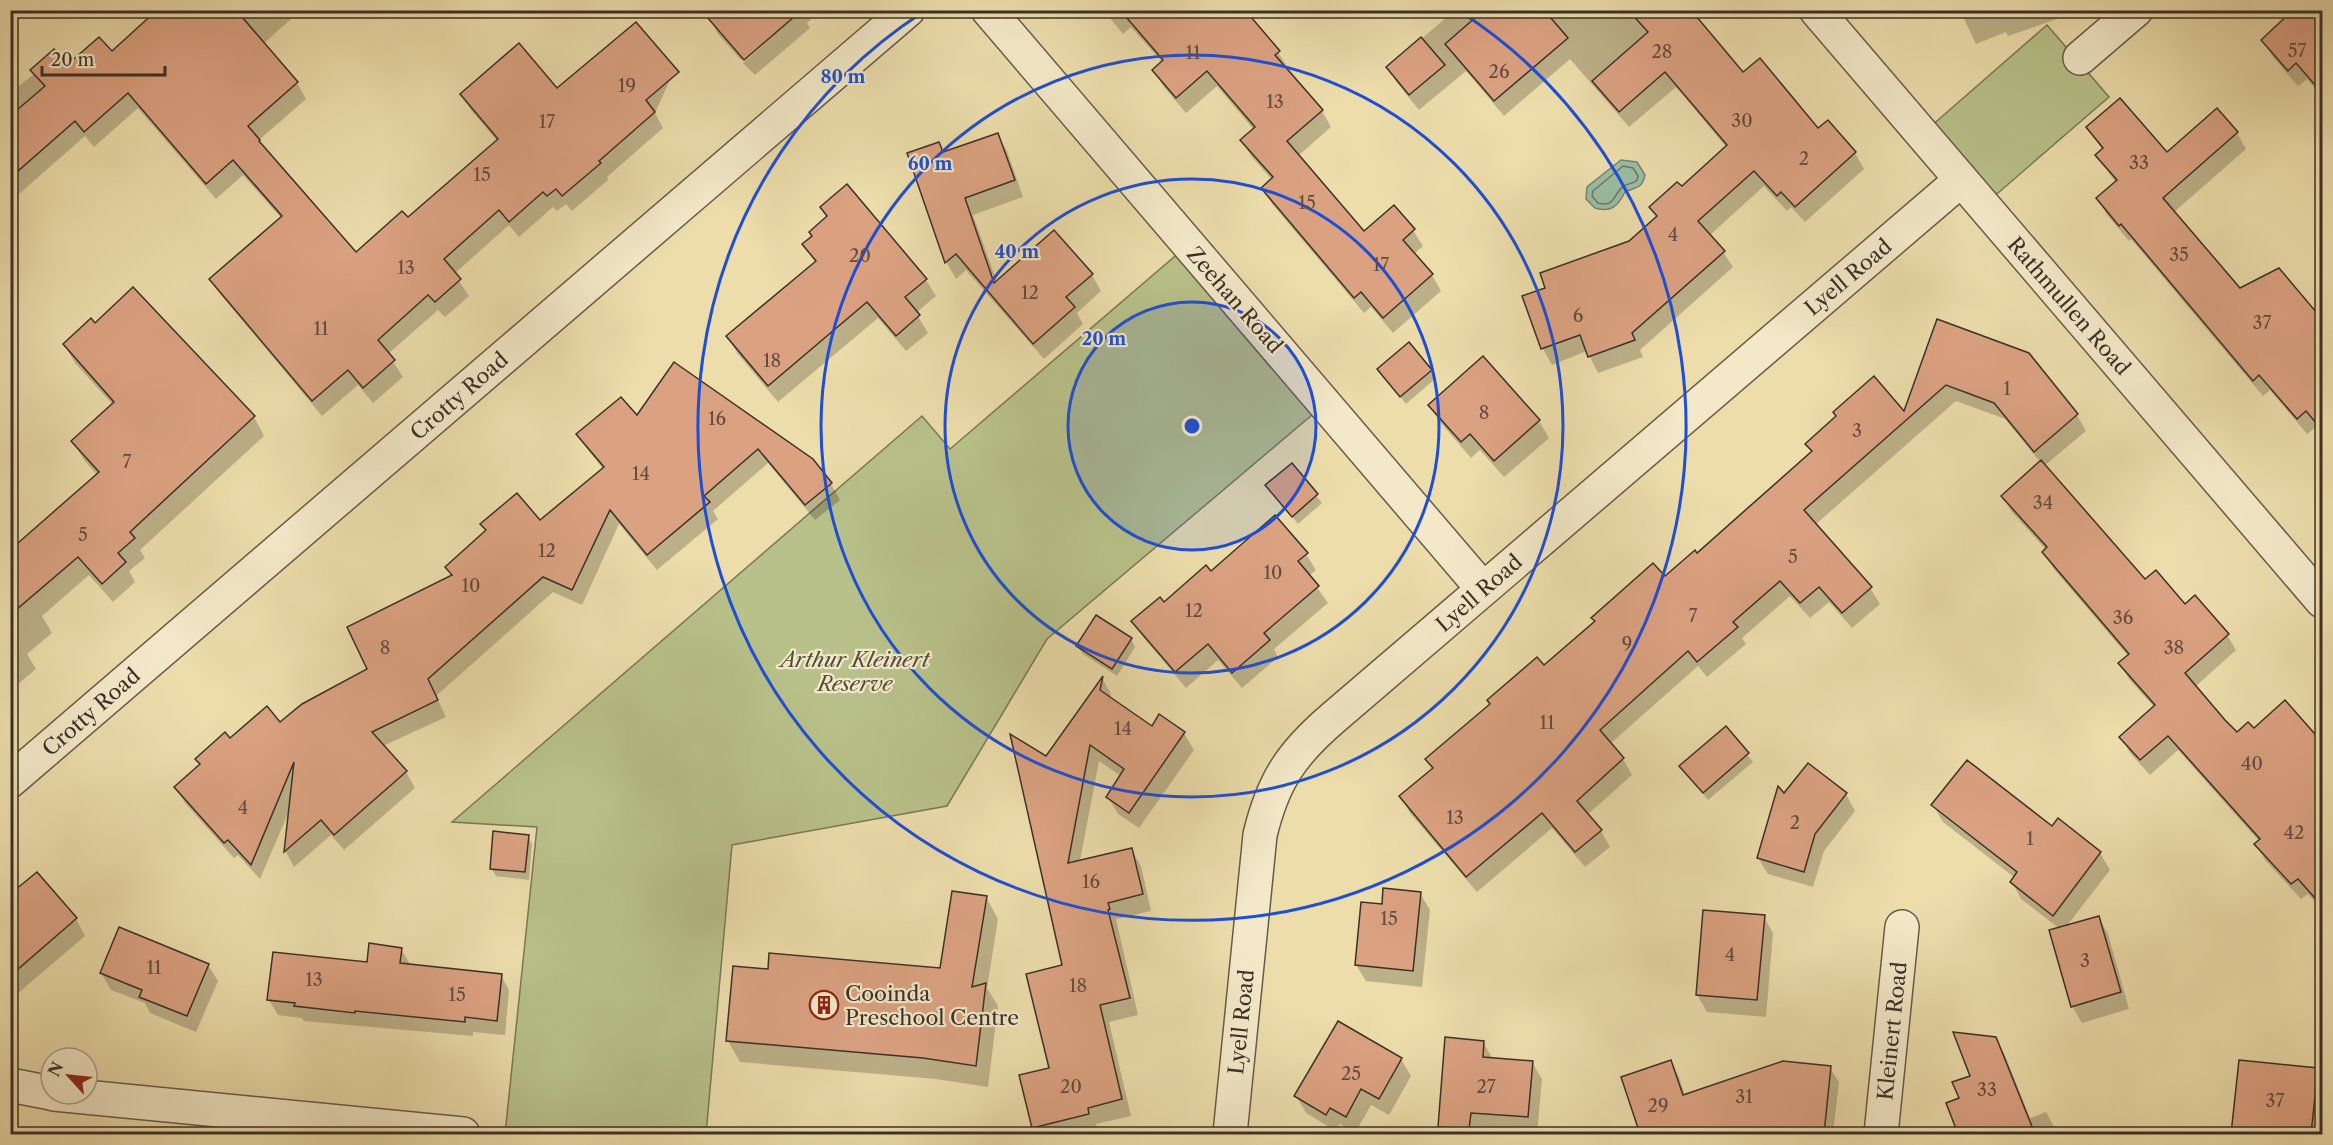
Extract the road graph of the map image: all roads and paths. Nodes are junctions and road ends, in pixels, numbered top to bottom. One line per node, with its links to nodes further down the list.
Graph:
1 (908, 10): 9 (street, Crotty Road)
2 (988, 10): 7 (street, Zeehan Road)
3 (1816, 10): 6 (street, Rathmullen Road)
4 (2136, 10): 5 (street)
5 (2080, 58)
6 (1961, 180): 7 (street, Lyell Road); 8 (street, Rathmullen Road)
7 (1483, 589): 15 (street, Lyell Road)
8 (2322, 601)
9 (10, 781)
10 (1902, 927): 16 (street, Kleinert Road)
11 (10, 1085): 12 (street)
12 (39, 1091)
13 (99, 1098): 14 (street)
14 (463, 1134)
15 (1230, 1134)
16 (1881, 1134)

